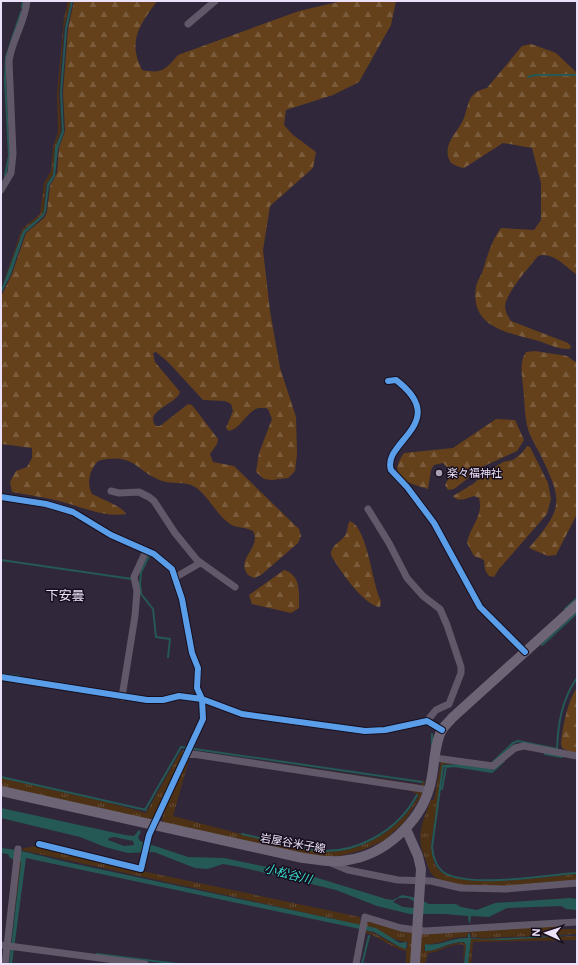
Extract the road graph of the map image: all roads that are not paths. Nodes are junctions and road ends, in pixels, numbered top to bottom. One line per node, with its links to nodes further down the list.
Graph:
1 (26, 1): 4 (street)
2 (215, 1): 3 (street)
3 (188, 24)
4 (1, 190)
5 (388, 380): 14 (street)
6 (112, 491): 10 (street)
7 (1, 497): 9 (street)
8 (368, 509): 18 (street)
9 (146, 551): 11 (street); 16 (street)
10 (200, 563): 11 (street); 12 (street)
11 (176, 577): 17 (street)
12 (235, 587)
13 (577, 604): 14 (main road, 岩屋谷米子線)
14 (526, 652): 19 (main road, 岩屋谷米子線)
15 (1, 677): 16 (street)
16 (122, 697): 17 (street)
17 (202, 699): 18 (street); 20 (street)
18 (427, 721): 19 (street)
19 (442, 730): 22 (main road, 岩屋谷米子線)
20 (187, 752): 23 (street); 25 (street)
21 (577, 756): 22 (street)
22 (435, 758): 23 (main road, 岩屋谷米子線)
23 (429, 790): 26 (main road, 岩屋谷米子線)
24 (1, 791): 25 (main road, 岩屋谷米子線)
25 (154, 826): 27 (street); 29 (main road, 岩屋谷米子線)
26 (406, 829): 29 (main road, 岩屋谷米子線); 31 (main road)
27 (39, 844)
28 (18, 849): 34 (street)
29 (328, 861): 31 (street)
30 (577, 883): 31 (street)
31 (421, 884): 33 (main road)
32 (577, 922): 33 (street)
33 (418, 928): 37 (street); 38 (main road)
34 (4, 946): 35 (street); 36 (street)
35 (5, 964)
36 (145, 964)
37 (356, 964)
38 (415, 964)

